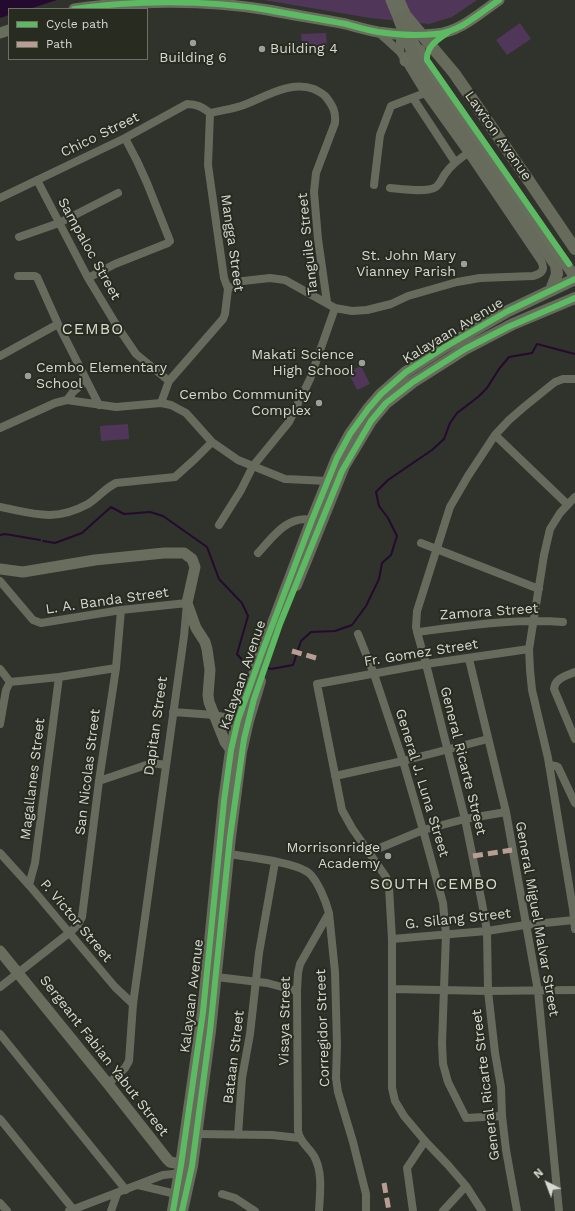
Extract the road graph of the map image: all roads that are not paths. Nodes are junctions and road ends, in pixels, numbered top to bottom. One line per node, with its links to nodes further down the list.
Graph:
1 (391, 0): 5 (main road, Lawton Avenue)
2 (400, 0): 5 (main road, Lawton Avenue)
3 (499, 0): 6 (main road)
4 (80, 8): 7 (main road)
5 (403, 18): 26 (main road, bridge); 27 (main road, Lawton Avenue, bridge); 30 (main road, Lawton Avenue, bridge); 32 (main road, bridge)
6 (450, 30): 9 (main road); 12 (main road)
7 (377, 32): 8 (main road); 11 (street)
8 (400, 34): 9 (main road); 11 (street)
9 (412, 35): 10 (main road, Lawton Avenue)
10 (421, 50): 11 (main road); 12 (main road, Lawton Avenue)
11 (402, 56): 13 (street)
12 (427, 60): 27 (main road, Lawton Avenue)
13 (425, 93): 14 (street); 17 (street)
14 (413, 98): 18 (street); 20 (street)
15 (210, 112): 16 (street, Chico Street); 31 (street, Mangga Street); 34 (street, Tanguile Street)
16 (124, 138): 19 (street, Chico Street); 29 (street)
17 (468, 153): 18 (street); 35 (street)
18 (455, 162): 21 (street)
19 (37, 180): 23 (street, Chico Street); 24 (street, Sampaloc Street)
20 (374, 185)
21 (390, 188)
22 (118, 194): 24 (street)
23 (0, 198)
24 (59, 223): 25 (street); 29 (street, Sampaloc Street)
25 (19, 237)
26 (575, 249)
27 (573, 266): 30 (main road, Lawton Avenue)
28 (18, 276): 37 (street)
29 (88, 278): 42 (street, Sampaloc Street)
30 (574, 280): 32 (main road, Kalayaan Avenue)
31 (228, 289): 34 (street); 42 (street, Mangga Street)
32 (551, 290): 36 (main road, Kalayaan Avenue)
33 (575, 298): 38 (main road, Kalayaan Avenue)
34 (327, 302): 35 (street)
35 (335, 308): 49 (street)
36 (504, 313): 38 (main road); 50 (main road, Kalayaan Avenue)
37 (58, 324): 39 (street); 41 (street)
38 (511, 326): 69 (main road, Kalayaan Avenue)
39 (0, 356)
40 (575, 379): 47 (street, General Ricarte Street)
41 (86, 381): 43 (street); 45 (street)
42 (169, 381): 44 (street, Mangga Street)
43 (67, 400): 45 (street); 46 (street)
44 (161, 403): 45 (street); 48 (street)
45 (99, 405)
46 (0, 428)
47 (495, 435): 52 (street); 57 (street, General Ricarte Street)
48 (212, 442): 49 (street); 53 (street)
49 (253, 466): 50 (street); 55 (street)
50 (328, 481): 54 (main road, Kalayaan Avenue)
51 (575, 497): 52 (street)
52 (567, 504): 61 (street)
53 (0, 507)
54 (312, 520): 58 (street); 69 (main road, Kalayaan Avenue)
55 (219, 525)
56 (421, 543): 57 (street)
57 (437, 549): 61 (street); 66 (street, General Ricarte Street)
58 (258, 553)
59 (0, 569): 62 (main road, Dapitan Street)
60 (0, 581): 63 (street, L. A. Banda Street)
61 (539, 590): 64 (street)
62 (187, 603): 63 (street, L. A. Banda Street); 79 (street, Dapitan Street); 80 (main road)
63 (121, 610): 72 (street, San Nicolas Street)
64 (534, 621): 65 (street, Zamora Street); 66 (street, Zamora Street); 68 (street)
65 (563, 622)
66 (416, 632): 71 (street, General Ricarte Street)
67 (358, 634): 75 (street, General J. Luna Street)
68 (529, 649): 70 (street, Fr. Gomez Street); 89 (street)
69 (265, 656): 77 (main road, Kalayaan Avenue)
70 (469, 659): 71 (street, Fr. Gomez Street); 83 (street, General Miguel Malvar Street)
71 (426, 664): 75 (street, Fr. Gomez Street); 85 (street, General Ricarte Street)
72 (116, 668): 76 (street); 91 (street, San Nicolas Street)
73 (0, 670): 78 (street)
74 (575, 672): 84 (street)
75 (374, 674): 87 (street, General J. Luna Street); 90 (street, Fr. Gomez Street)
76 (59, 677): 78 (street); 100 (street, Magallanes Street)
77 (257, 678): 81 (main road, Kalayaan Avenue); 86 (main road, Kalayaan Avenue)
78 (10, 682): 82 (street)
79 (173, 712): 80 (street); 88 (street, Dapitan Street)
80 (214, 715): 81 (street); 86 (main road)
81 (238, 720): 86 (main road, Kalayaan Avenue)
82 (0, 724)
83 (488, 739): 85 (street); 93 (street, General Miguel Malvar Street)
84 (575, 739)
85 (447, 749): 87 (street); 94 (street, General Ricarte Street)
86 (236, 751): 98 (main road, Kalayaan Avenue); 129 (main road, Kalayaan Avenue)
87 (403, 761): 90 (street); 95 (street, General J. Luna Street)
88 (166, 765): 91 (street); 120 (street, Dapitan Street)
89 (549, 765): 92 (street); 102 (street)
90 (335, 776): 96 (street)
91 (99, 781): 106 (street, San Nicolas Street)
92 (575, 803)
93 (506, 812): 94 (street); 103 (street, General Miguel Malvar Street)
94 (465, 819): 95 (street); 105 (street, General Ricarte Street)
95 (423, 830): 96 (street); 107 (street, General J. Luna Street)
96 (370, 852): 108 (street)
97 (0, 853): 100 (street, P. Victor Street)
98 (229, 854): 99 (street); 111 (main road, Kalayaan Avenue)
99 (275, 862): 101 (street); 112 (street, Bataan Street)
100 (29, 885): 106 (street, P. Victor Street)
101 (329, 913): 117 (street, Visaya Street); 144 (street, Corregidor Street)
102 (574, 920): 103 (street, G. Silang Street); 104 (street)
103 (525, 924): 105 (street, G. Silang Street); 119 (street, General Miguel Malvar Street)
104 (575, 929)
105 (487, 931): 107 (street, G. Silang Street); 118 (street, General Ricarte Street)
106 (69, 933): 110 (street, San Nicolas Street); 120 (street, P. Victor Street)
107 (446, 934): 108 (street, G. Silang Street); 115 (street, General J. Luna Street)
108 (392, 939): 114 (street)
109 (0, 951): 110 (main road, Sergeant Fabian Yabut Street)
110 (19, 973): 113 (street, San Nicolas Street); 122 (main road, Sergeant Fabian Yabut Street)
111 (216, 977): 112 (street); 125 (main road, Kalayaan Avenue)
112 (256, 982): 117 (street); 126 (street, Bataan Street)
113 (0, 987)
114 (392, 989): 115 (street); 128 (street)
115 (444, 990): 118 (street); 123 (street, General J. Luna Street)
116 (575, 990): 119 (street)
117 (297, 991): 127 (street, Visaya Street)
118 (488, 991): 119 (street); 123 (street, General Ricarte Street)
119 (538, 991): 149 (street, General Miguel Malvar Street)
120 (133, 1004): 122 (street, Dapitan Street)
121 (0, 1034): 132 (street)
122 (108, 1084): 129 (main road, Sergeant Fabian Yabut Street)
123 (502, 1116): 148 (street, General Ricarte Street)
124 (0, 1119): 137 (street)
125 (196, 1134): 126 (street); 129 (main road, Kalayaan Avenue)
126 (238, 1135): 127 (street)
127 (299, 1138): 143 (street)
128 (425, 1141): 131 (street); 145 (street)
129 (186, 1169): 130 (street); 134 (main road, Kalayaan Avenue); 141 (main road, Kalayaan Avenue)
130 (138, 1185): 132 (street); 134 (street)
131 (466, 1186): 146 (street); 147 (street)
132 (126, 1190): 133 (street)
133 (117, 1194): 137 (street); 139 (street)
134 (176, 1194): 140 (main road, Kalayaan Avenue)
135 (222, 1194): 142 (street)
136 (0, 1203): 138 (street)
137 (71, 1210)
138 (7, 1211)
139 (111, 1211)
140 (173, 1211)
141 (182, 1211)
142 (255, 1211)
143 (319, 1211)
144 (366, 1211)
145 (413, 1211)
146 (443, 1211)
147 (482, 1211)
148 (517, 1211)
149 (559, 1211)

